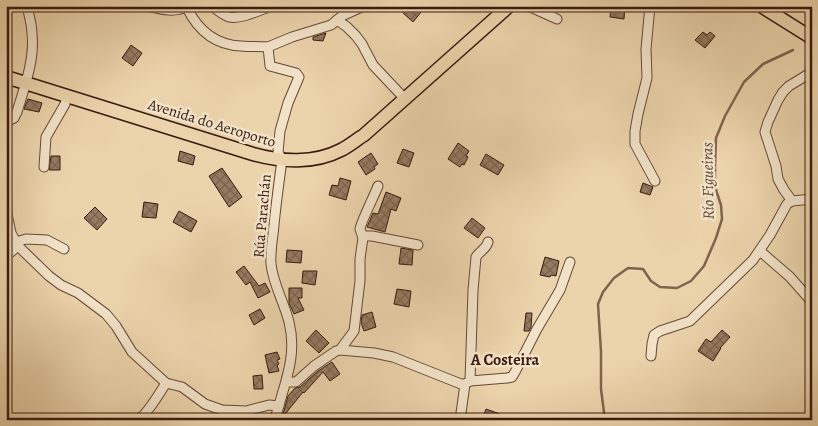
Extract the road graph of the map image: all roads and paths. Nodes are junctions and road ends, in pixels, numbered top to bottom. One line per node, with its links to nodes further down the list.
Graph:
1 (27, 6): 17 (street)
2 (148, 6): 10 (street)
3 (212, 6): 4 (street)
4 (271, 6)
5 (364, 6): 12 (street)
6 (509, 6): 19 (main road, Avenida do Aeroporto)
7 (528, 6): 11 (street)
8 (650, 6): 24 (street)
9 (761, 6): 13 (main road)
10 (188, 7): 14 (street)
11 (557, 19)
12 (337, 20): 14 (street); 19 (street)
13 (812, 38)
14 (268, 47): 21 (street, Rúa Parachán)
15 (812, 72): 27 (street)
16 (6, 77): 17 (main road, Avenida do Aeroporto)
17 (26, 82): 18 (main road, Avenida do Aeroporto); 20 (street)
18 (68, 96): 21 (main road, Avenida do Aeroporto); 23 (street)
19 (405, 99): 21 (main road, Avenida do Aeroporto)
20 (6, 121)
21 (282, 160): 39 (street, Rúa Parachán)
22 (6, 166): 30 (street)
23 (44, 167)
24 (655, 181)
25 (378, 186): 28 (street)
26 (812, 200): 27 (street)
27 (792, 201): 33 (street)
28 (363, 238): 31 (street); 37 (street)
29 (488, 242): 40 (street)
30 (17, 244): 32 (street); 34 (street); 41 (street)
31 (418, 245)
32 (64, 249)
33 (760, 250): 36 (street); 38 (street)
34 (6, 256)
35 (570, 262): 40 (street)
36 (812, 302)
37 (340, 350): 39 (street); 40 (street)
38 (651, 356)
39 (286, 382): 42 (street, Rúa Parachán)
40 (468, 382): 45 (street)
41 (166, 383): 42 (street); 43 (street)
42 (278, 406): 44 (street, Rúa Parachán)
43 (139, 420)
44 (276, 420)
45 (466, 420)

